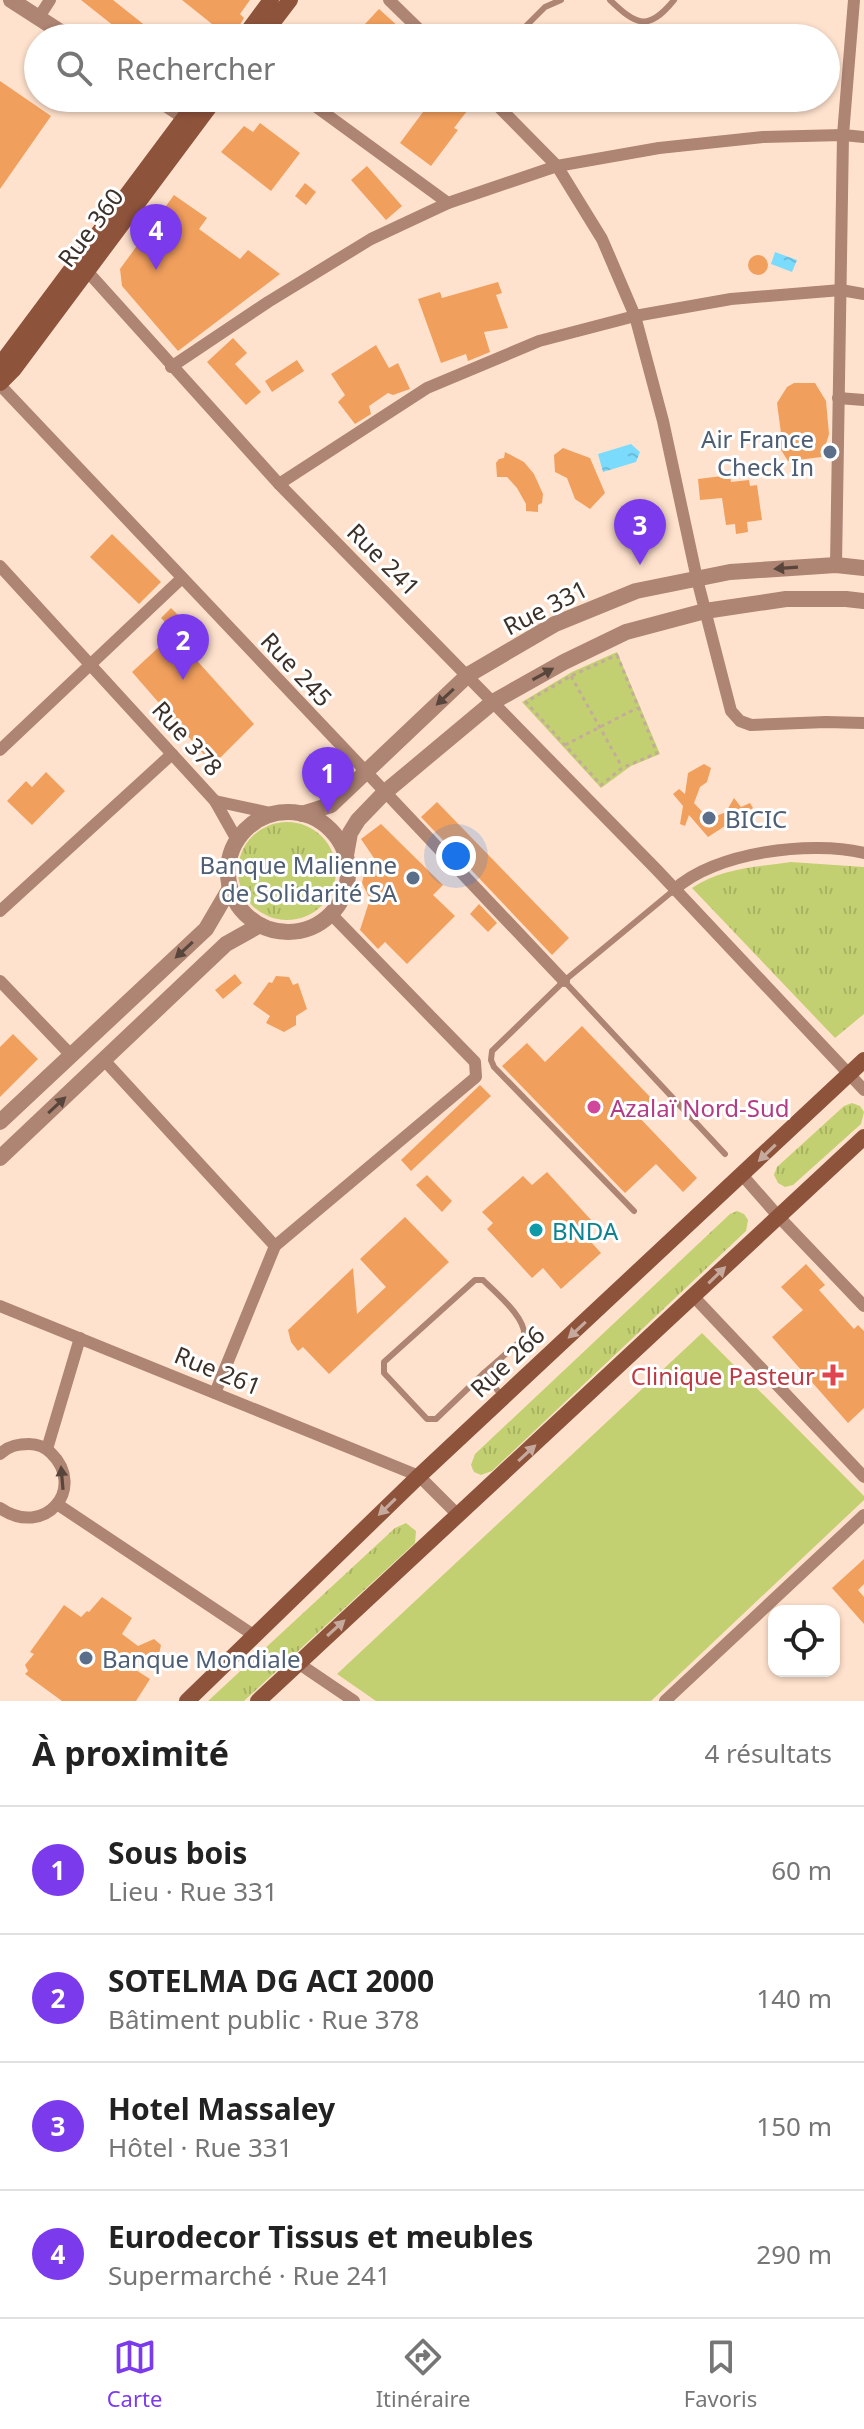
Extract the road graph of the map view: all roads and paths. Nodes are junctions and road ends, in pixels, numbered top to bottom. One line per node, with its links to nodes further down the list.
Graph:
1 (11, 0): 10 (street)
2 (50, 0): 10 (street)
3 (271, 0): 12 (main road)
4 (290, 0): 13 (main road)
5 (389, 0): 14 (street)
6 (561, 0): 15 (lane)
7 (610, 0): 8 (lane)
8 (674, 0)
9 (854, 0): 22 (street)
10 (39, 17): 11 (street)
11 (49, 24)
12 (253, 24)
13 (272, 24)
14 (414, 24)
15 (528, 24)
16 (178, 112): 21 (street)
17 (193, 112): 21 (main road)
18 (199, 112): 21 (main road, Rue 360)
19 (323, 112): 25 (street)
20 (504, 112): 24 (street)
21 (190, 120): 26 (main road, Rue 360); 30 (main road)
22 (843, 135): 23 (street); 24 (street); 27 (street)
23 (864, 137)
24 (557, 166): 25 (street); 29 (street)
25 (448, 203): 31 (street)
26 (87, 271): 31 (street, Rue 241); 32 (main road, Rue 360)
27 (841, 290): 28 (street); 29 (street); 33 (street)
28 (864, 294)
29 (635, 316): 35 (street); 40 (street)
30 (0, 365)
31 (171, 367): 35 (street, Rue 241)
32 (0, 384): 39 (street, Rue 245)
33 (838, 398): 34 (street); 36 (street)
34 (864, 400)
35 (279, 484): 44 (street, Rue 241)
36 (836, 565): 37 (street, Rue 331); 40 (street, Rue 331, one-way to 40)
37 (864, 568)
38 (2, 574): 43 (street, Rue 378)
39 (182, 578): 43 (street); 54 (street, Rue 245)
40 (697, 579): 42 (street); 44 (street, Rue 331)
41 (864, 601): 42 (street)
42 (705, 611): 46 (street, one-way to 42); 48 (street)
43 (90, 665): 51 (street); 52 (street, Rue 378)
44 (468, 675): 46 (street, Rue 241); 54 (street, Rue 331, one-way to 54)
45 (571, 676): 47 (path); 49 (path); 50 (path)
46 (493, 702): 55 (street); 63 (street, Rue 241)
47 (638, 708): 49 (path); 53 (path)
48 (864, 723)
49 (600, 727): 50 (path); 53 (path)
50 (565, 745): 53 (path)
51 (0, 750)
52 (172, 754): 56 (street, Rue 378); 64 (street)
53 (622, 768)
54 (364, 772): 55 (street, Rue 245); 58 (street, Rue 331)
55 (384, 793): 61 (street); 68 (street, Rue 245)
56 (215, 801): 57 (street); 59 (street, Rue 378)
57 (275, 814): 58 (street); 59 (street)
58 (302, 814): 61 (street)
59 (237, 840): 62 (street)
60 (864, 853): 63 (street)
61 (346, 855): 65 (street)
62 (230, 888): 66 (street); 69 (street, one-way to 69)
63 (674, 890): 68 (lane); 72 (street)
64 (2, 905)
65 (331, 914): 66 (street); 81 (street)
66 (260, 925): 70 (street)
67 (0, 981): 69 (street)
68 (564, 981): 76 (lane); 79 (lane)
69 (71, 1055): 74 (street)
70 (104, 1060): 77 (street, one-way to 70); 81 (street)
71 (864, 1060): 72 (main road, Rue 266)
72 (849, 1075): 73 (street); 78 (main road, Rue 266, one-way to 78)
73 (864, 1090)
74 (0, 1122)
75 (864, 1137): 80 (main road)
76 (725, 1154)
77 (0, 1158)
78 (743, 1176): 80 (street); 88 (main road, Rue 266, one-way to 88)
79 (634, 1211)
80 (778, 1216): 82 (main road, one-way to 80); 84 (street)
81 (275, 1246): 87 (street)
82 (694, 1297): 92 (street); 96 (main road, one-way to 82)
83 (0, 1306): 85 (street, Rue 261)
84 (864, 1306)
85 (80, 1338): 87 (street, Rue 261); 89 (street)
86 (484, 1373): 86 (lane); 88 (lane)
87 (215, 1393): 91 (street, Rue 261)
88 (504, 1397): 91 (main road, Rue 266)
89 (47, 1449): 90 (street); 93 (street, one-way to 89)
90 (0, 1454)
91 (419, 1476): 96 (street); 97 (main road, Rue 266, one-way to 97)
92 (864, 1477)
93 (57, 1504): 94 (street); 97 (street)
94 (0, 1509)
95 (864, 1515): 102 (street)
96 (459, 1516): 98 (main road, one-way to 96)
97 (255, 1636): 99 (main road, Rue 266)
98 (298, 1663): 100 (main road); 101 (street)
99 (187, 1701)
100 (258, 1701)
101 (354, 1701)
102 (665, 1701)

